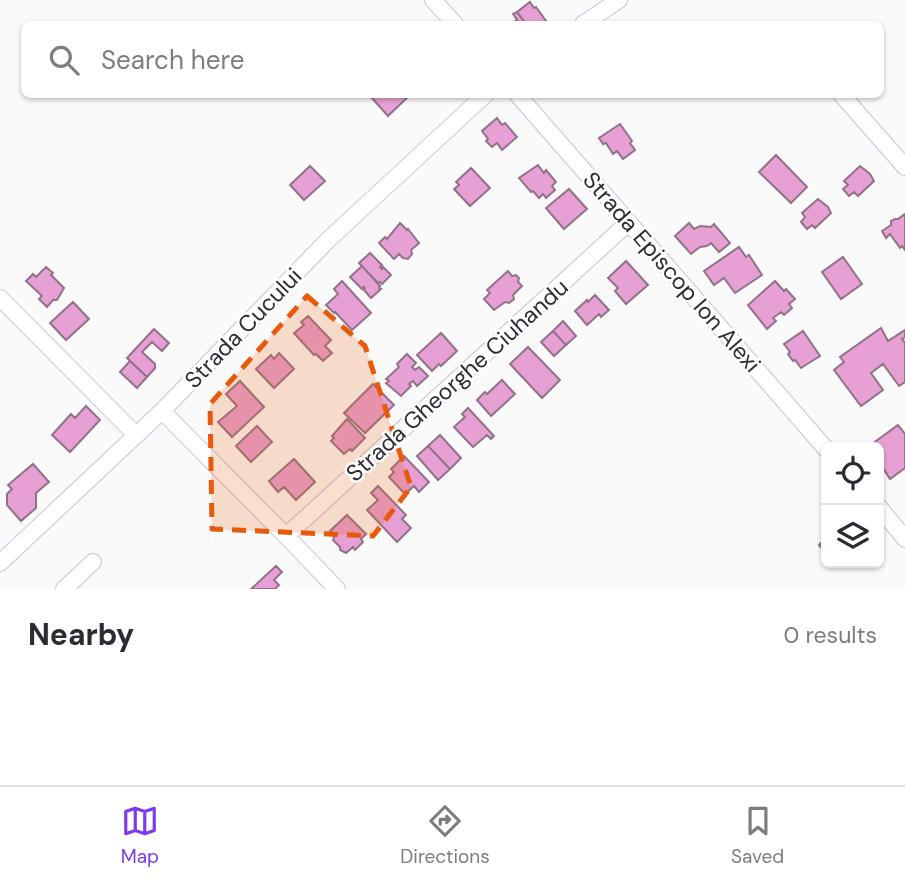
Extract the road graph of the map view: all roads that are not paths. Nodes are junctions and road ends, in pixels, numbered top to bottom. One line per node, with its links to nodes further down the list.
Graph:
1 (433, 0): 3 (street)
2 (619, 0): 4 (street)
3 (452, 21)
4 (588, 21)
5 (482, 98): 11 (street, Strada Cucului)
6 (520, 98): 9 (street, Strada Episcop Ion Alexi)
7 (845, 98): 8 (street)
8 (905, 167)
9 (628, 223): 13 (street, Strada Episcop Ion Alexi); 15 (street, Strada Gheorghe Ciuhandu)
10 (0, 298): 12 (street)
11 (162, 411): 12 (street, Strada Cucului); 15 (street)
12 (136, 435): 18 (street, Strada Cucului)
13 (821, 443)
14 (884, 513): 16 (street)
15 (286, 536): 20 (street)
16 (905, 539)
17 (93, 562): 19 (street)
18 (0, 563)
19 (64, 589)
20 (337, 589)

